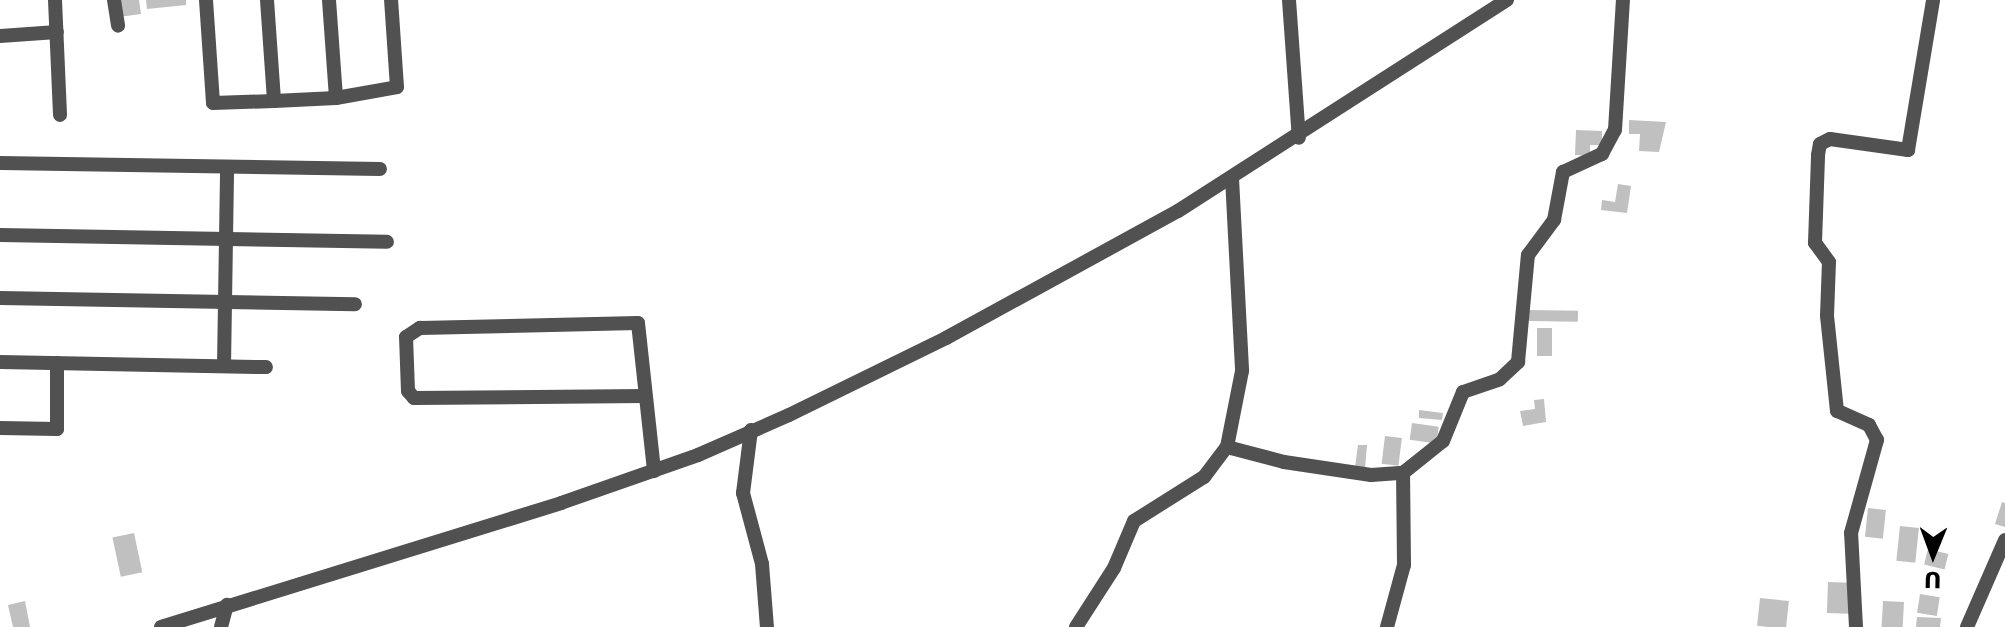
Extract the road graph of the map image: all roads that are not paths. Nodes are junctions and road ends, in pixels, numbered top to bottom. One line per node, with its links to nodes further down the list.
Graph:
1 (55, 0): 12 (street)
2 (114, 0): 11 (street)
3 (206, 0): 15 (street)
4 (267, 0): 15 (street)
5 (329, 0): 14 (street)
6 (391, 0): 14 (street)
7 (1289, 0): 17 (street)
8 (1507, 0): 17 (street)
9 (1623, 0): 37 (street)
10 (1933, 0): 45 (street)
11 (118, 26)
12 (57, 32): 13 (street); 16 (street)
13 (0, 36)
14 (336, 98): 15 (street)
15 (274, 101)
16 (60, 115)
17 (1299, 138): 21 (street)
18 (0, 163): 19 (street)
19 (227, 167): 20 (street); 23 (street)
20 (380, 169)
21 (1232, 178): 34 (street); 35 (street)
22 (0, 235): 23 (street)
23 (226, 239): 24 (street); 26 (street)
24 (387, 242)
25 (0, 298): 26 (street)
26 (225, 302): 27 (street); 30 (street)
27 (355, 304)
28 (0, 362): 29 (street)
29 (57, 363): 30 (street); 33 (street)
30 (224, 366): 31 (street)
31 (266, 367)
32 (645, 396): 32 (street); 36 (street)
33 (0, 428)
34 (751, 430): 36 (street); 42 (street)
35 (1227, 447): 37 (street); 43 (street)
36 (654, 471): 39 (street)
37 (1403, 473): 44 (street)
38 (2005, 540): 46 (street)
39 (227, 605): 40 (street); 41 (street)
40 (161, 627)
41 (221, 627)
42 (767, 627)
43 (1076, 627)
44 (1387, 627)
45 (1856, 627)
46 (1967, 627)

